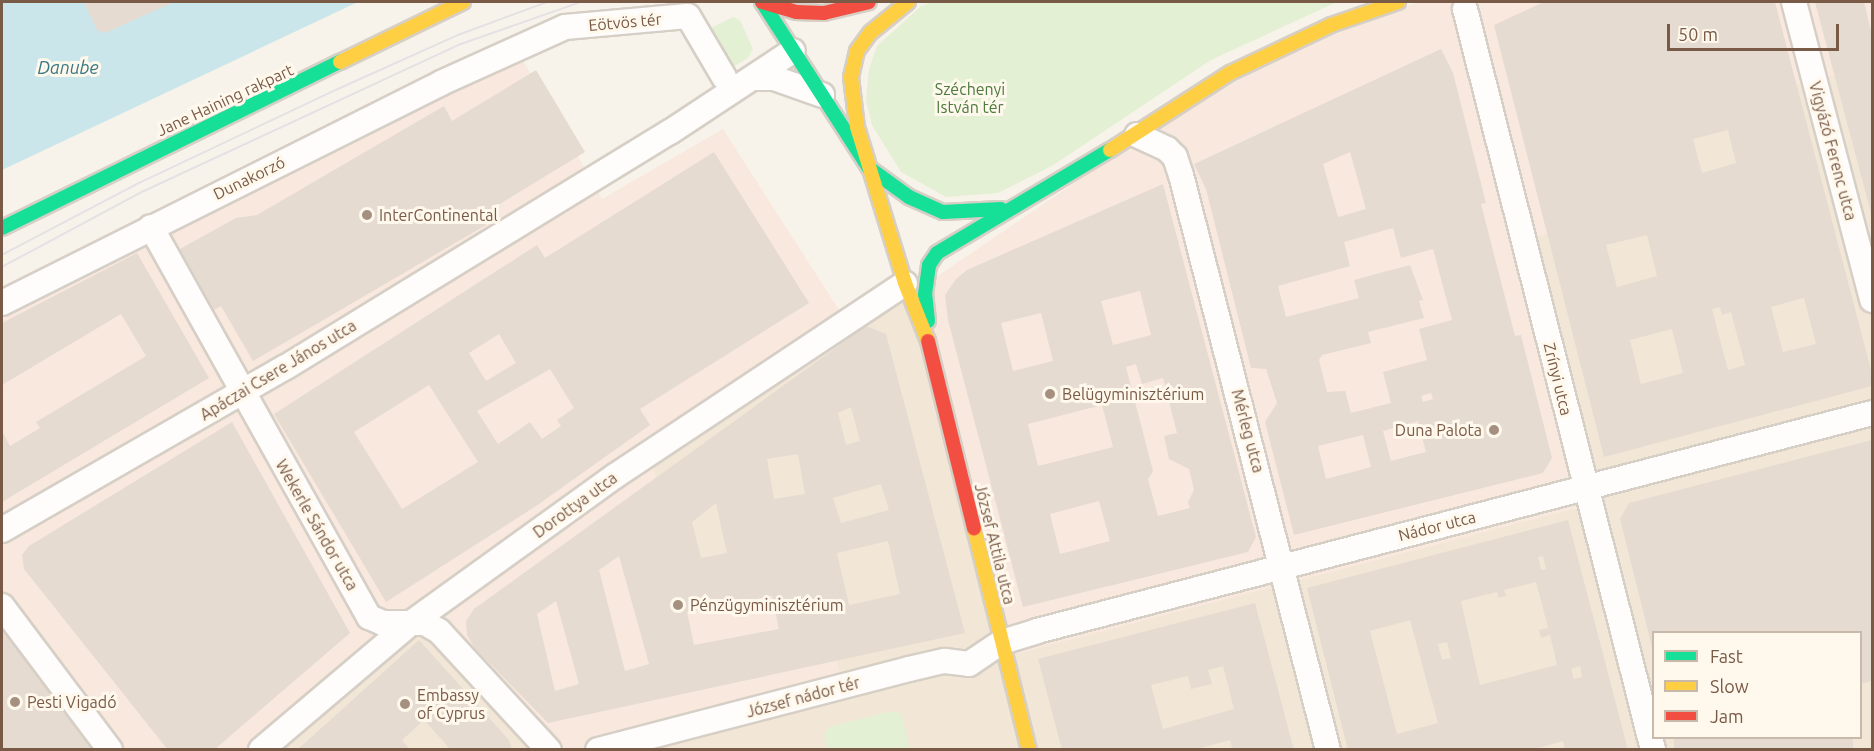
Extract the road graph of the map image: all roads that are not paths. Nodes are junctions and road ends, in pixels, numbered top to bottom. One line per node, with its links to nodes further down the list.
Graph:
1 (463, 2): 18 (street, Jane Haining rakpart)
2 (762, 2): 7 (street); 10 (street)
3 (869, 2): 7 (street)
4 (908, 2): 16 (street)
5 (1398, 2): 15 (street)
6 (1794, 2): 21 (street, Vigyázó Ferenc utca)
7 (854, 5): 9 (street)
8 (1465, 9): 26 (street, Zrínyi utca)
9 (819, 31)
10 (798, 47): 13 (street); 14 (street)
11 (499, 58): 12 (street, Eötvös tér); 19 (street, Dunakorzó)
12 (724, 77)
13 (756, 78): 14 (street); 24 (street, Apáczai Csere János utca)
14 (822, 95): 16 (street)
15 (1137, 135): 17 (street); 28 (street, Mérleg utca)
16 (869, 168): 17 (street); 20 (street)
17 (1014, 207): 23 (street)
18 (2, 228)
19 (156, 236): 22 (street, Dunakorzó); 24 (street, Wekerle Sándor utca)
20 (905, 283): 23 (street); 30 (street, Dorottya utca)
21 (1872, 300)
22 (2, 303)
23 (930, 347): 31 (street, József Attila utca)
24 (241, 393): 27 (street, Apáczai Csere János utca); 30 (street, Wekerle Sándor utca)
25 (1872, 413): 26 (street, Nádor utca)
26 (1586, 488): 28 (street, Nádor utca); 38 (street, Zrínyi utca)
27 (2, 530)
28 (1282, 565): 31 (street, Nádor utca); 37 (street, Mérleg utca)
29 (2, 606): 32 (street)
30 (411, 623): 33 (street, Dorottya utca); 34 (street, Wekerle Sándor utca)
31 (1002, 642): 35 (street, József nádor tér); 36 (street, József Attila utca)
32 (110, 750)
33 (261, 750)
34 (549, 750)
35 (598, 750)
36 (1029, 750)
37 (1328, 750)
38 (1653, 750)

